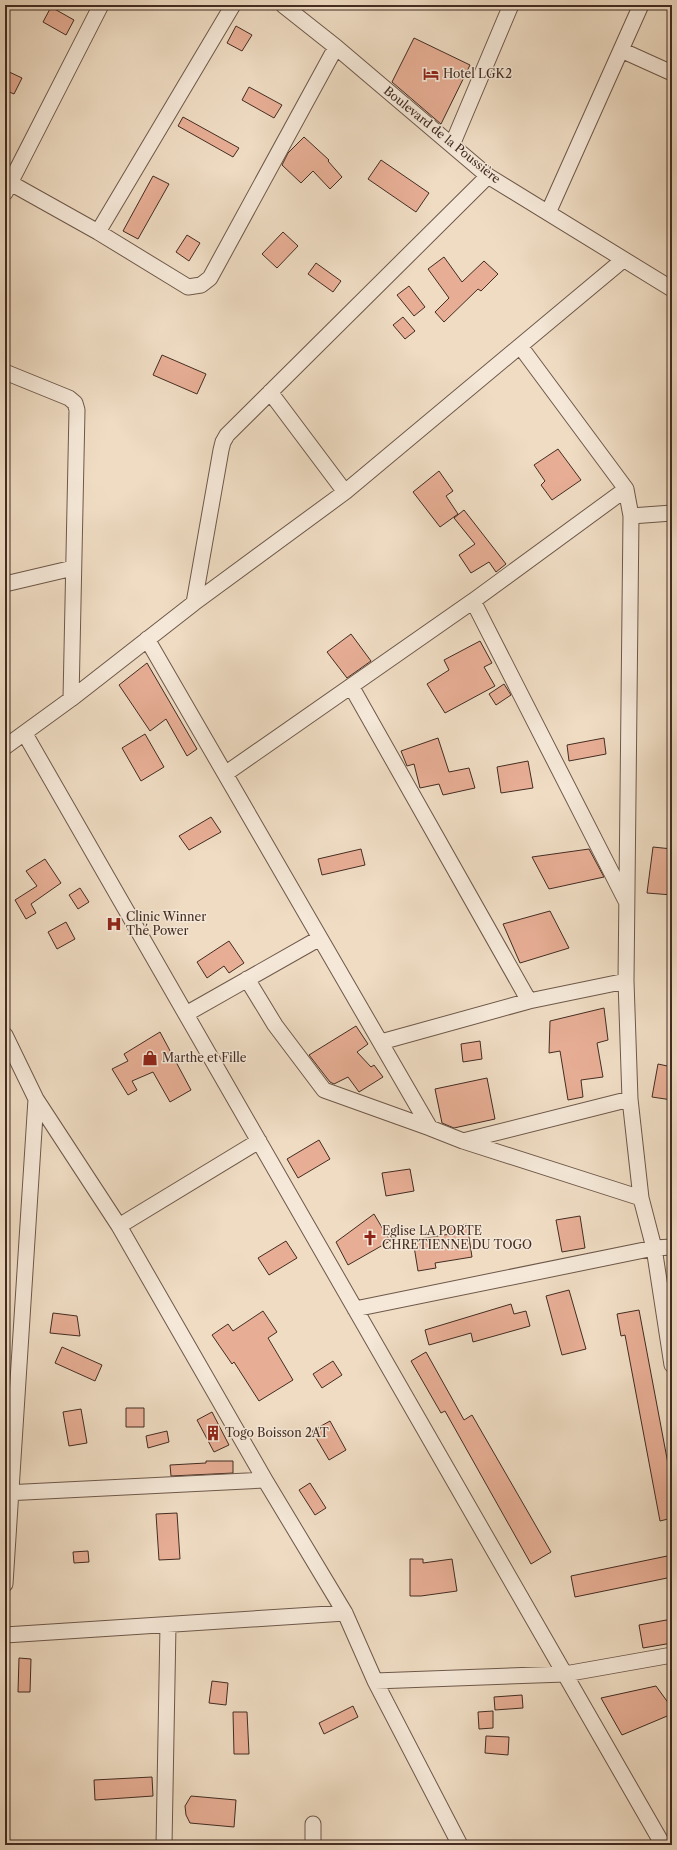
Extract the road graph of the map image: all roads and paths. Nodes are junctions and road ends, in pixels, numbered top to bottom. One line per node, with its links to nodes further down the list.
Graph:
1 (101, 5): 11 (street)
2 (233, 5): 13 (street)
3 (511, 5): 9 (street)
4 (286, 6): 6 (street, Boulevard de la Poussière)
5 (637, 6): 7 (street)
6 (336, 47): 9 (street, Boulevard de la Poussière); 13 (street)
7 (621, 50): 8 (street); 12 (street)
8 (672, 74)
9 (452, 145): 10 (street, Boulevard de la Poussière)
10 (488, 176): 12 (street, Boulevard de la Poussière); 18 (street)
11 (7, 185): 13 (street)
12 (548, 213): 14 (street, Boulevard de la Poussière)
13 (98, 232)
14 (623, 260): 15 (street, Boulevard de la Poussière); 16 (street)
15 (672, 289)
16 (520, 346): 19 (street); 20 (street)
17 (5, 372): 23 (street)
18 (270, 392): 20 (street); 26 (street)
19 (626, 489): 22 (street); 25 (street)
20 (345, 492): 26 (street)
21 (672, 513): 22 (street)
22 (631, 516): 33 (street)
23 (73, 568): 24 (street); 29 (street)
24 (5, 584)
25 (473, 601): 28 (street); 33 (street)
26 (194, 603): 27 (street)
27 (148, 640): 29 (street); 32 (street)
28 (351, 686): 32 (street); 37 (street)
29 (71, 699): 30 (street)
30 (25, 734): 31 (street); 38 (street)
31 (5, 747)
32 (225, 774): 34 (street)
33 (628, 904): 36 (street)
34 (320, 938): 35 (street); 40 (street)
35 (247, 978): 38 (street); 43 (street)
36 (626, 981): 37 (street); 42 (street)
37 (529, 1002): 40 (street)
38 (186, 1014): 44 (street)
39 (5, 1035): 41 (street)
40 (381, 1042): 43 (street)
41 (36, 1099): 47 (street); 53 (street)
42 (630, 1099): 45 (street); 46 (street)
43 (430, 1128): 45 (street)
44 (259, 1141): 47 (street); 50 (street)
45 (463, 1142): 46 (street)
46 (640, 1198): 49 (street)
47 (119, 1226): 52 (street)
48 (672, 1247): 49 (street)
49 (654, 1248): 50 (street); 51 (street)
50 (355, 1309): 59 (street)
51 (672, 1365)
52 (265, 1480): 53 (street); 55 (street)
53 (8, 1493): 54 (street)
54 (5, 1584)
55 (345, 1613): 56 (street); 60 (street)
56 (168, 1625): 57 (street); 62 (street)
57 (5, 1635)
58 (672, 1655): 59 (street)
59 (565, 1674): 60 (street); 65 (street)
60 (375, 1681): 64 (street)
61 (313, 1824): 63 (street)
62 (164, 1845)
63 (313, 1845)
64 (460, 1845)
65 (663, 1845)

